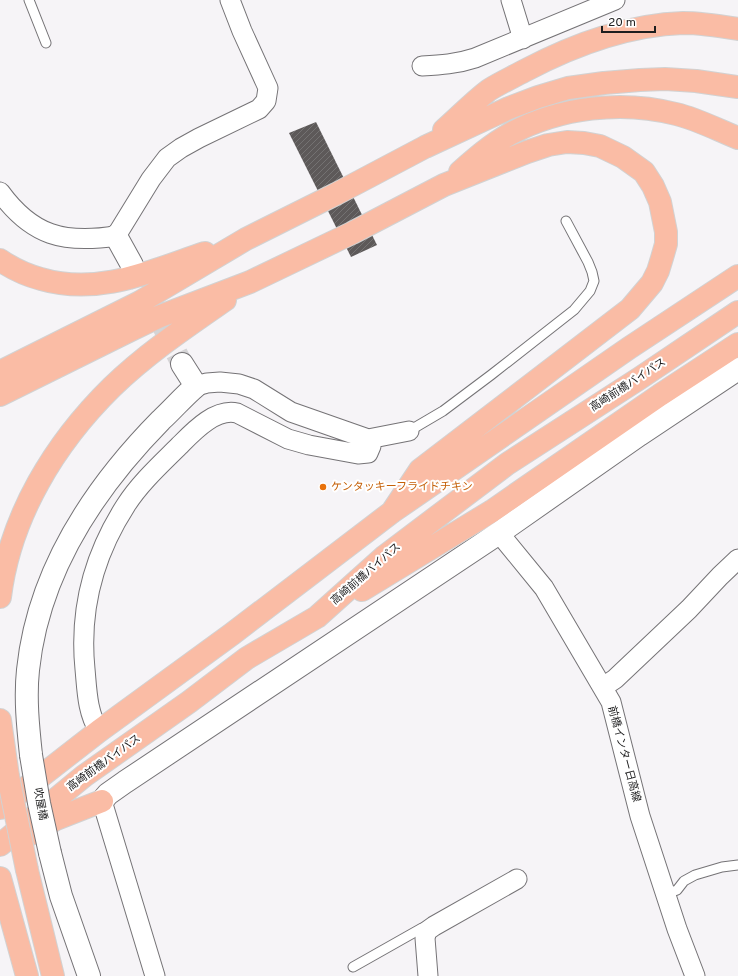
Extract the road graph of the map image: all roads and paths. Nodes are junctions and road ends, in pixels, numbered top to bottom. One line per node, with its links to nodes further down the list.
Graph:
1 (28, 0): 7 (lane)
2 (510, 0): 6 (street)
3 (615, 0): 6 (street)
4 (232, 1): 15 (street)
5 (738, 29): 11 (highway)
6 (523, 39): 8 (street)
7 (46, 43)
8 (422, 66)
9 (738, 87): 11 (highway)
10 (738, 138): 12 (highway)
11 (424, 147): 16 (highway)
12 (444, 185): 20 (highway); 32 (highway)
13 (0, 192): 15 (street)
14 (566, 221): 28 (lane)
15 (116, 236): 18 (street)
16 (246, 239): 17 (highway); 25 (highway)
17 (0, 260)
18 (132, 264)
19 (738, 276): 32 (highway)
20 (250, 282): 27 (highway); 35 (highway)
21 (738, 312): 36 (highway, 高崎前橋バイパス)
22 (738, 344): 36 (highway)
23 (182, 364): 26 (street)
24 (738, 369): 33 (street)
25 (0, 372)
26 (196, 386): 29 (street); 30 (street, 吹屋橋)
27 (0, 395)
28 (409, 430): 29 (street)
29 (368, 439): 31 (street)
30 (106, 482): 31 (street); 52 (street, 吹屋橋, bridge)
31 (126, 504): 39 (street)
32 (392, 512): 39 (highway)
33 (499, 533): 37 (street, 前橋インター日高線); 40 (street)
34 (738, 559): 37 (street)
35 (0, 597)
36 (317, 617): 42 (highway, 高崎前橋バイパス)
37 (603, 687): 47 (street, 前橋インター日高線)
38 (0, 720): 51 (highway, bridge)
39 (98, 731): 41 (highway)
40 (102, 801): 43 (highway); 53 (street)
41 (0, 808)
42 (0, 845)
43 (0, 855)
44 (738, 866): 47 (lane)
45 (517, 879): 48 (street)
46 (2, 884): 50 (highway)
47 (666, 894): 55 (street, 前橋インター日高線)
48 (427, 931): 49 (lane); 54 (street)
49 (353, 967)
50 (26, 976)
51 (53, 976)
52 (89, 976)
53 (155, 976)
54 (428, 976)
55 (695, 976)

